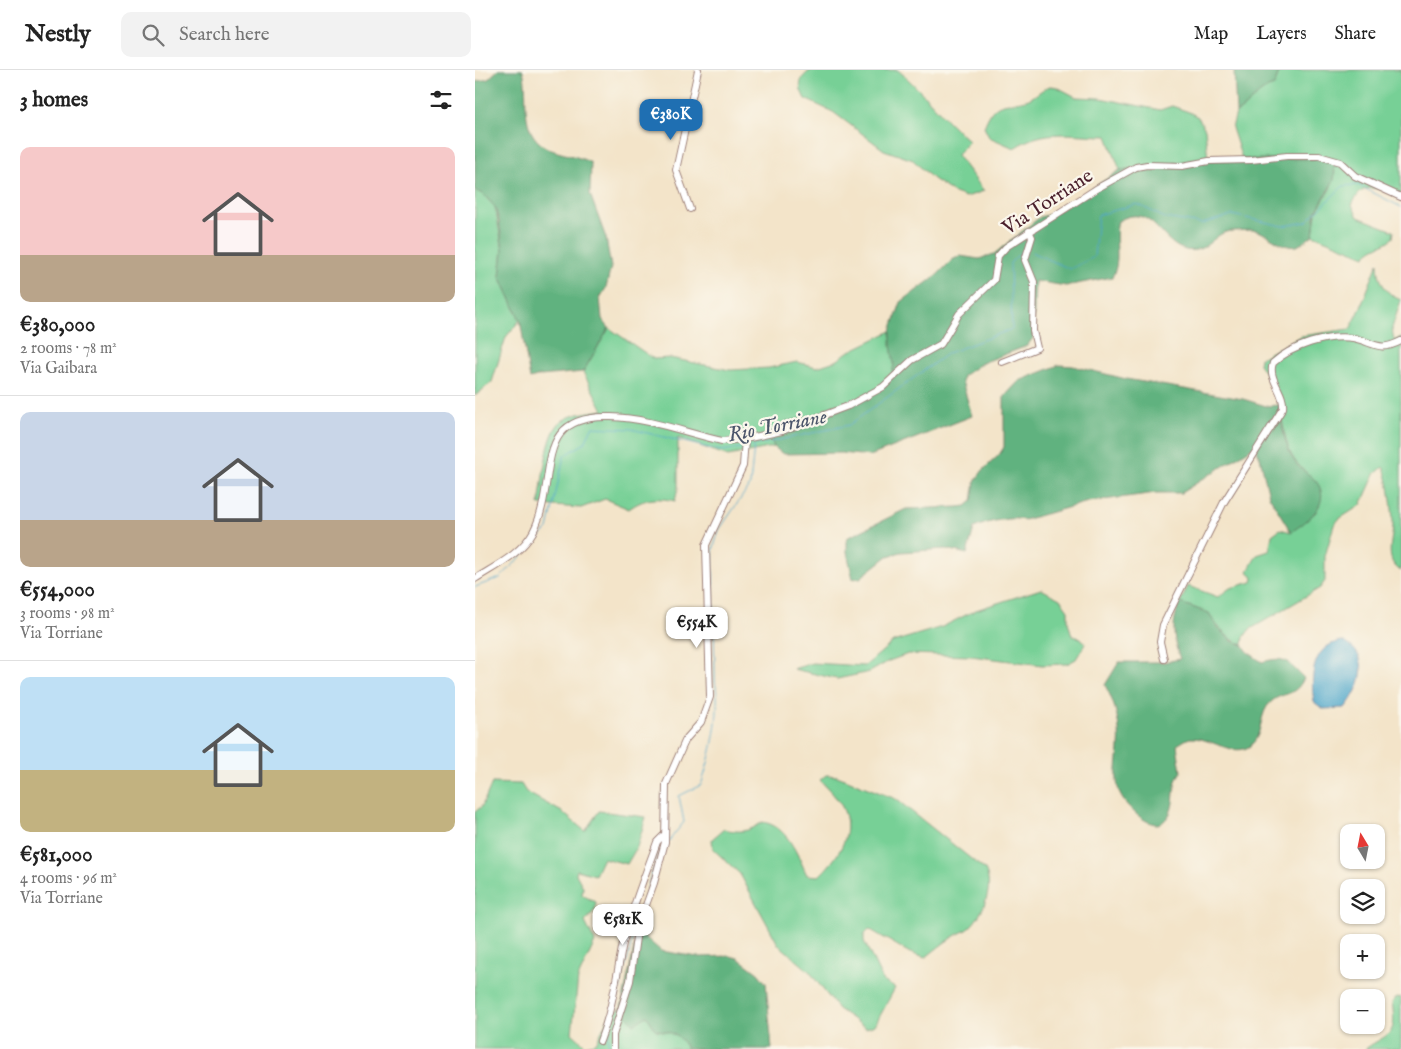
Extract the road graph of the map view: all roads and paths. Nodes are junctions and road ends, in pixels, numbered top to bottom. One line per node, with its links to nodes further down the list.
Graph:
1 (698, 70): 3 (street)
2 (1401, 197): 4 (street, Via Torriane)
3 (690, 209)
4 (1029, 231): 6 (street); 7 (street, Via Torriane)
5 (1401, 341): 9 (street)
6 (1002, 362)
7 (744, 445): 8 (street, Via Torriane); 10 (street)
8 (475, 579)
9 (1164, 659)
10 (664, 842): 11 (street); 12 (street)
11 (599, 1041)
12 (613, 1049)

